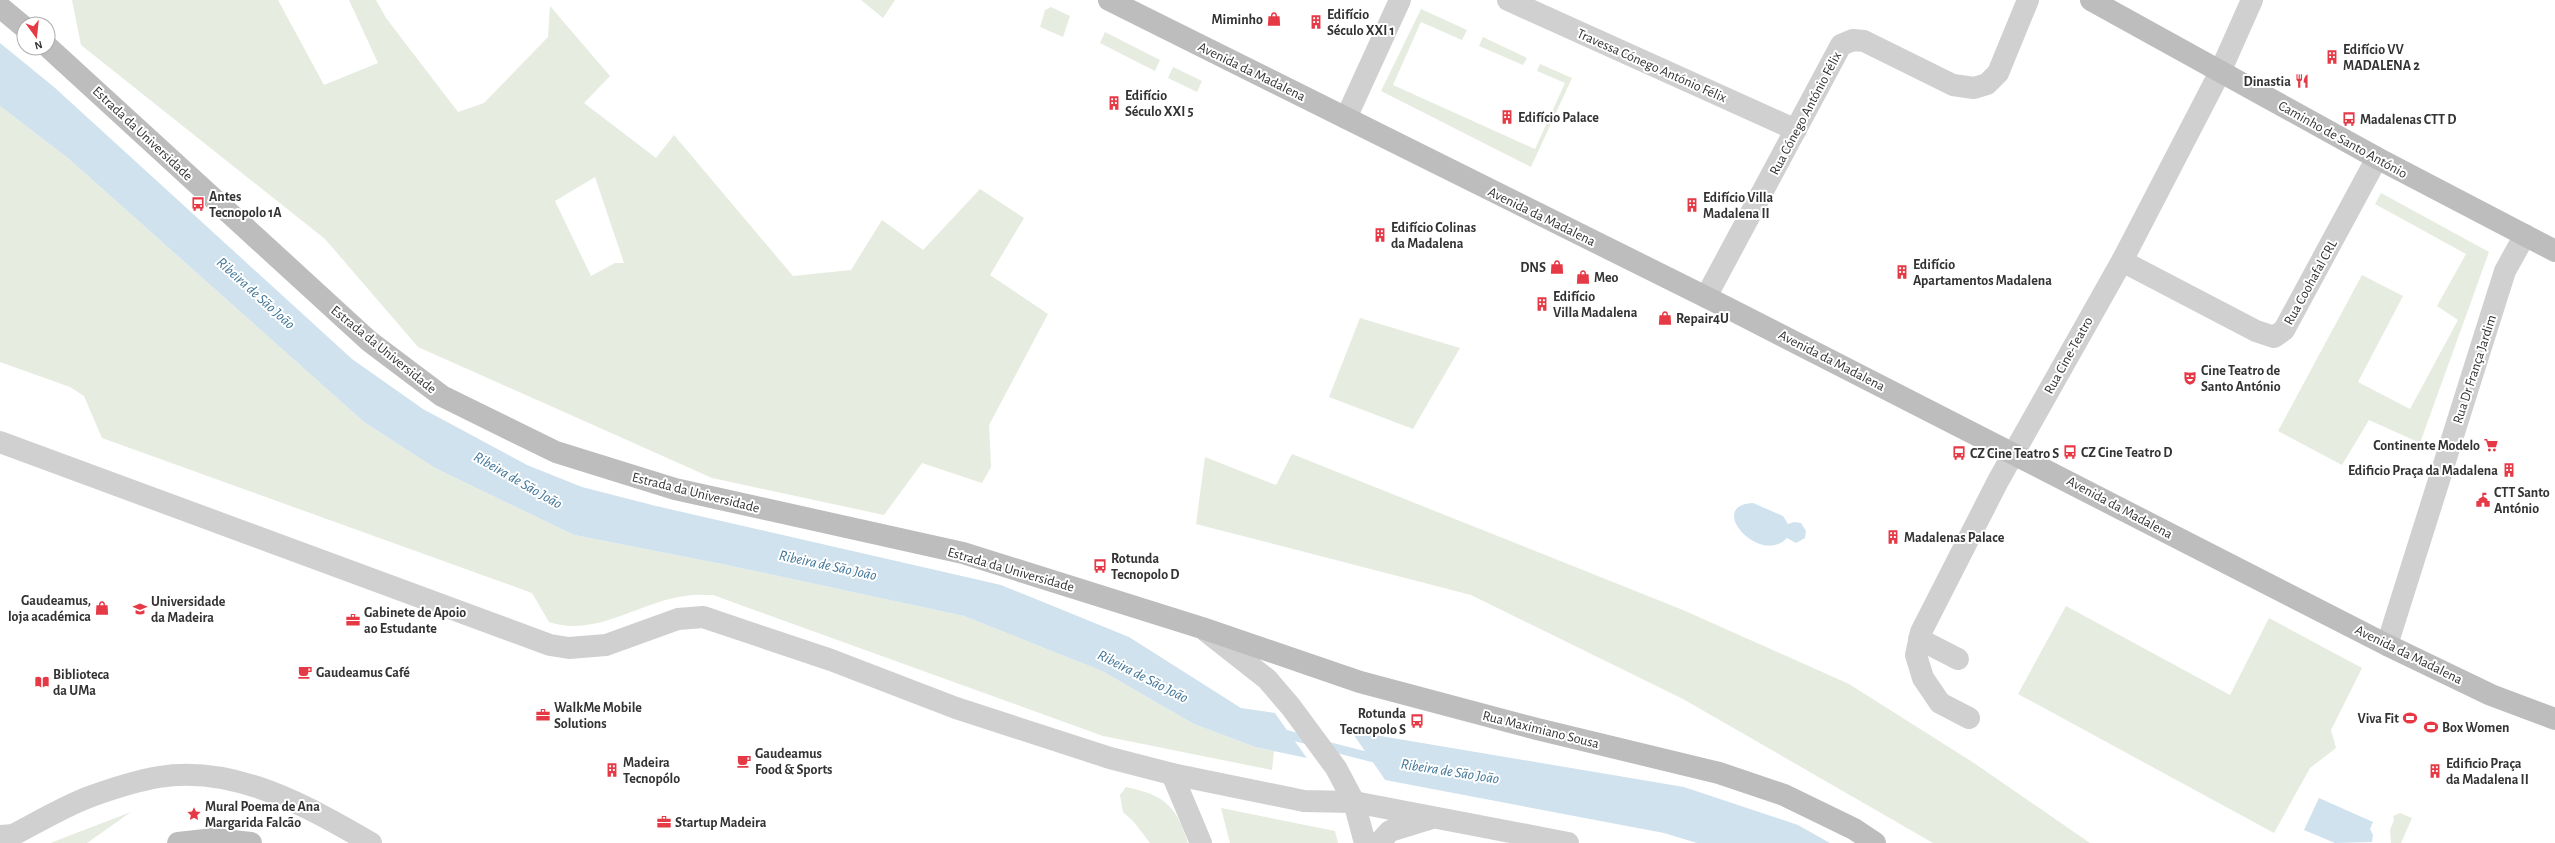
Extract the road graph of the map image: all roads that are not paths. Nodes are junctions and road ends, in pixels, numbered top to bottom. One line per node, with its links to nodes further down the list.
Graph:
1 (1109, 0): 11 (street, Avenida da Madalena)
2 (1400, 0): 11 (street)
3 (1508, 0): 12 (street, Travessa Cónego António Félix)
4 (2028, 0): 12 (street, Rua Cónego António Félix)
5 (2091, 0): 10 (street, Caminho de Santo António)
6 (2252, 0): 10 (street, Rua Cine-Teatro)
7 (0, 7): 8 (street)
8 (16, 20)
9 (56, 54): 20 (street, Estrada da Universidade)
10 (2220, 72): 13 (street, Caminho de Santo António); 16 (street, Rua Cine-Teatro)
11 (1346, 118): 17 (street, Avenida da Madalena)
12 (1796, 130): 17 (street, Rua Cónego António Félix)
13 (2377, 158): 14 (street, Caminho de Santo António); 16 (street, Rua Coohafal CRL)
14 (2525, 235): 15 (street, Caminho de Santo António); 22 (street, Rua Dr França Jardim)
15 (2555, 251)
16 (2122, 261): 19 (street, Rua Cine-Teatro)
17 (1706, 297): 19 (street, Avenida da Madalena)
18 (0, 442): 26 (street)
19 (2014, 452): 21 (street, Rua Cine-Teatro); 22 (street, Avenida da Madalena)
20 (1202, 628): 27 (street, Estrada da Universidade); 37 (street, Rua Maximiano Sousa)
21 (1919, 639): 23 (street); 24 (street, Rua Cine-Teatro)
22 (2387, 644): 25 (street, Avenida da Madalena)
23 (1958, 658)
24 (1969, 718)
25 (2555, 719)
26 (1172, 774): 27 (street); 33 (street)
27 (1354, 802): 28 (street); 34 (street, Estrada da Universidade)
28 (1434, 818): 35 (street); 36 (street)
29 (0, 836): 32 (street)
30 (178, 843): 31 (street)
31 (251, 843)
32 (371, 843)
33 (1201, 843)
34 (1365, 843)
35 (1379, 843)
36 (1568, 843)
37 (1875, 843)

